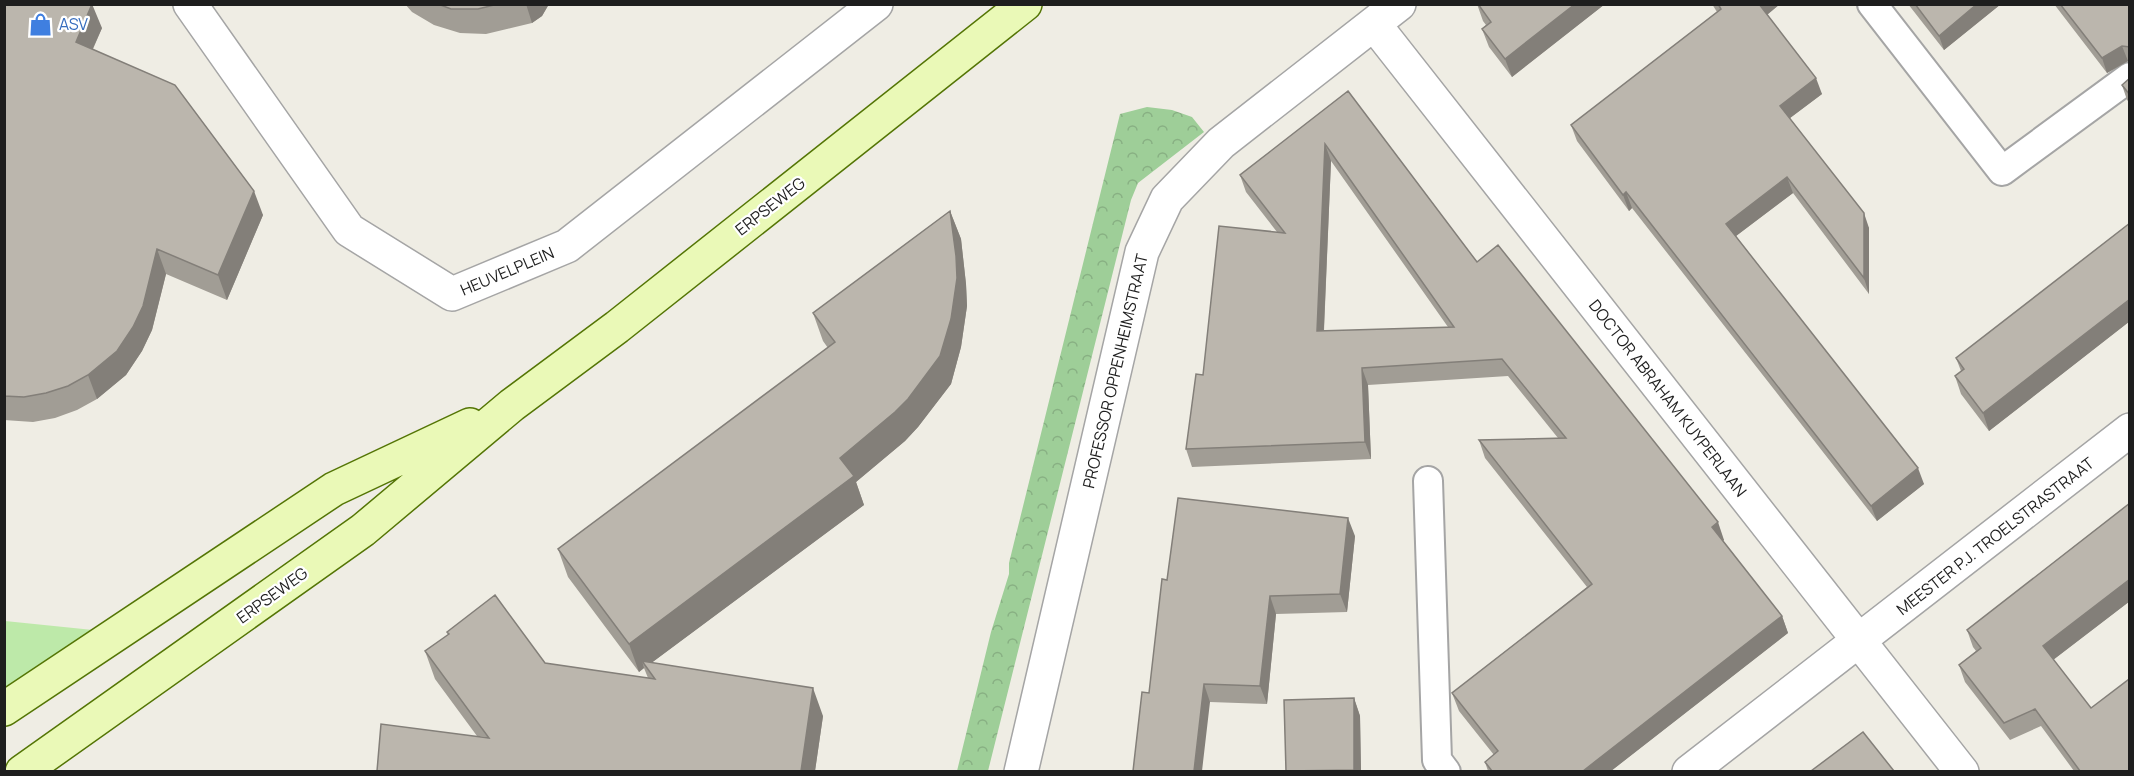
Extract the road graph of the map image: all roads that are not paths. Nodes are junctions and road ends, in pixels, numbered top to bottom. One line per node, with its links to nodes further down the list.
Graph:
1 (190, 4): 2 (street, HEUVELPLEIN)
2 (876, 4)
3 (1025, 4): 7 (main road, ERPSEWEG)
4 (1872, 4): 6 (lane)
5 (1387, 14): 10 (street, DOCTOR ABRAHAM KUYPERLAAN); 13 (street, PROFESSOR OPPENHEIMSTRAAT)
6 (2130, 77)
7 (512, 405): 11 (main road, ERPSEWEG); 12 (main road, ERPSEWEG)
8 (2130, 430): 10 (street, MEESTER P.J. TROELSTRASTRAAT)
9 (1428, 481): 14 (lane)
10 (1860, 641): 15 (street, MEESTER P.J. TROELSTRASTRAAT); 16 (street, DOCTOR ABRAHAM KUYPERLAAN)
11 (4, 709)
12 (22, 771)
13 (1021, 771)
14 (1446, 771)
15 (1689, 771)
16 (1962, 771)

